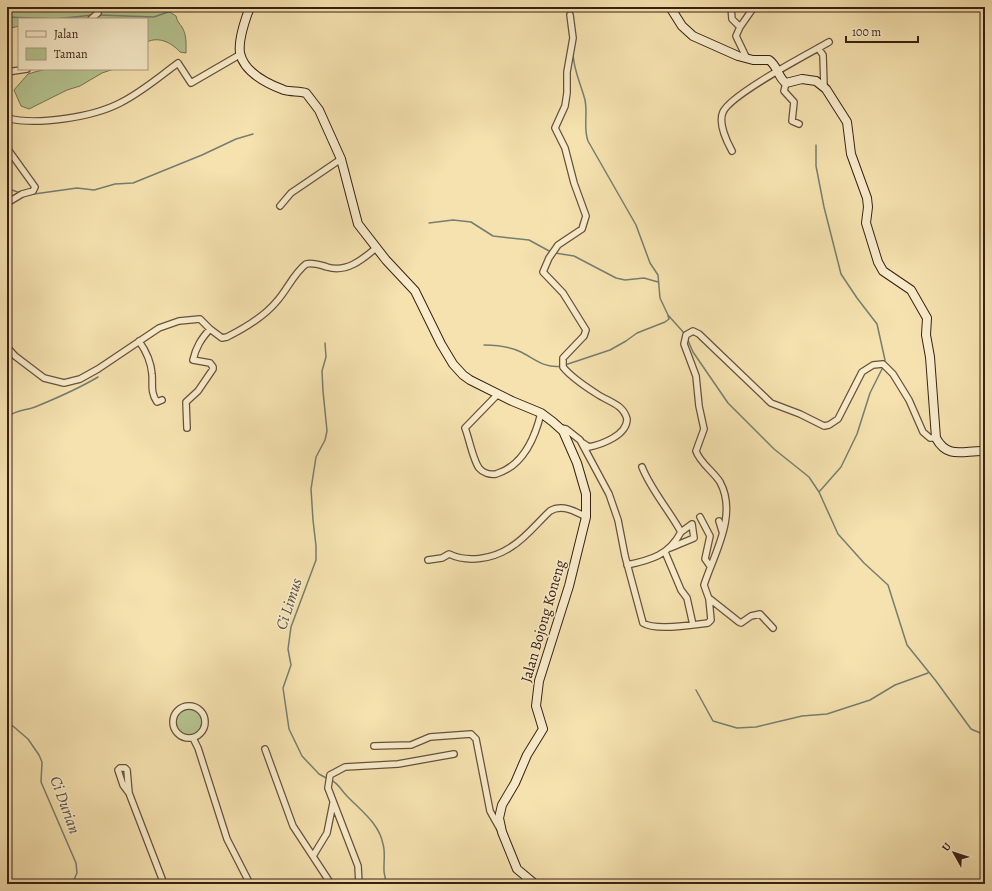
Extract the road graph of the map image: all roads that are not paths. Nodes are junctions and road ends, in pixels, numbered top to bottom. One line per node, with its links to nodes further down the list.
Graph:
1 (250, 7): 11 (street)
2 (670, 7): 12 (street)
3 (732, 7): 8 (street)
4 (754, 7): 8 (street)
5 (98, 8): 7 (street)
6 (570, 15): 35 (street)
7 (92, 18)
8 (740, 27): 12 (street)
9 (828, 42): 10 (street)
10 (818, 48): 14 (street); 17 (street)
11 (241, 54): 18 (street); 22 (street)
12 (747, 59): 14 (street)
13 (20, 70): 15 (street)
14 (778, 71): 16 (street); 21 (street)
15 (7, 72)
16 (786, 83): 17 (street); 19 (street)
17 (824, 86): 34 (street)
18 (7, 118)
19 (799, 124)
20 (7, 148): 23 (street)
21 (732, 151)
22 (341, 159): 24 (street); 25 (street)
23 (7, 203)
24 (280, 206)
25 (376, 248): 26 (street); 29 (street)
26 (210, 329): 27 (street); 32 (street)
27 (140, 341): 28 (street); 30 (street)
28 (7, 347)
29 (498, 394): 31 (street); 31 (street)
30 (162, 400)
31 (541, 413): 33 (street, Jalan Bojong Koneng)
32 (188, 428)
33 (561, 428): 35 (street); 38 (street, Jalan Bojong Koneng)
34 (936, 438): 36 (street); 42 (street)
35 (580, 440): 45 (street)
36 (985, 451)
37 (642, 467): 41 (street)
38 (586, 517): 44 (street); 56 (street, Jalan Bojong Koneng)
39 (700, 517): 46 (street)
40 (719, 521): 42 (street)
41 (681, 532): 43 (street); 43 (street)
42 (723, 534): 46 (street)
43 (667, 550): 45 (street); 48 (street)
44 (428, 560)
45 (627, 566): 48 (street)
46 (710, 566): 47 (street)
47 (710, 599): 48 (street); 49 (street)
48 (693, 625)
49 (772, 628)
50 (193, 738): 50 (street); 59 (street)
51 (374, 746): 56 (street)
52 (265, 749): 57 (street)
53 (454, 754): 55 (street)
54 (129, 793): 58 (street)
55 (333, 802): 57 (street); 61 (street)
56 (502, 832): 62 (street, Jalan Bojong Koneng)
57 (313, 856): 60 (street)
58 (164, 884)
59 (250, 884)
60 (331, 884)
61 (359, 884)
62 (535, 884)

